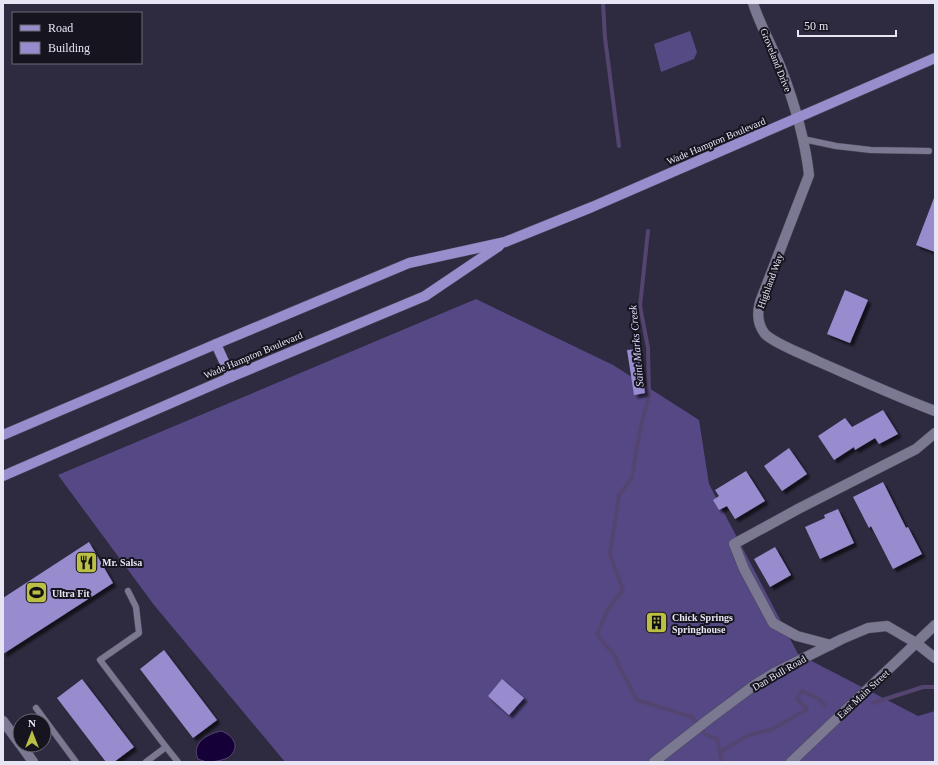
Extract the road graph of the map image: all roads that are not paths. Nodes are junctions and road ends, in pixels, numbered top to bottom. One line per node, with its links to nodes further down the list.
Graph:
1 (753, 3): 3 (street, Groveland Drive)
2 (935, 58): 3 (main road, Wade Hampton Boulevard)
3 (798, 118): 4 (street, Highland Way); 6 (main road, Wade Hampton Boulevard)
4 (803, 139): 5 (lane); 9 (street, Highland Way)
5 (929, 151)
6 (505, 242): 7 (main road, Wade Hampton Boulevard); 8 (main road, Wade Hampton Boulevard)
7 (216, 344): 8 (main road); 11 (main road, Wade Hampton Boulevard)
8 (231, 378): 12 (main road, Wade Hampton Boulevard)
9 (935, 411)
10 (935, 433): 16 (street)
11 (3, 435)
12 (3, 476)
13 (128, 591): 21 (lane)
14 (935, 625): 15 (street, East Main Street)
15 (916, 643): 16 (street, Dan Bull Road); 17 (street, Dan Bull Road); 28 (street, East Main Street)
16 (831, 644): 27 (street, Dan Bull Road)
17 (935, 658)
18 (36, 708): 24 (lane)
19 (3, 721): 20 (street)
20 (12, 734)
21 (166, 747): 25 (lane); 26 (lane)
22 (26, 753): 23 (street)
23 (33, 762)
24 (76, 762)
25 (146, 762)
26 (178, 762)
27 (654, 762)
28 (791, 762)

